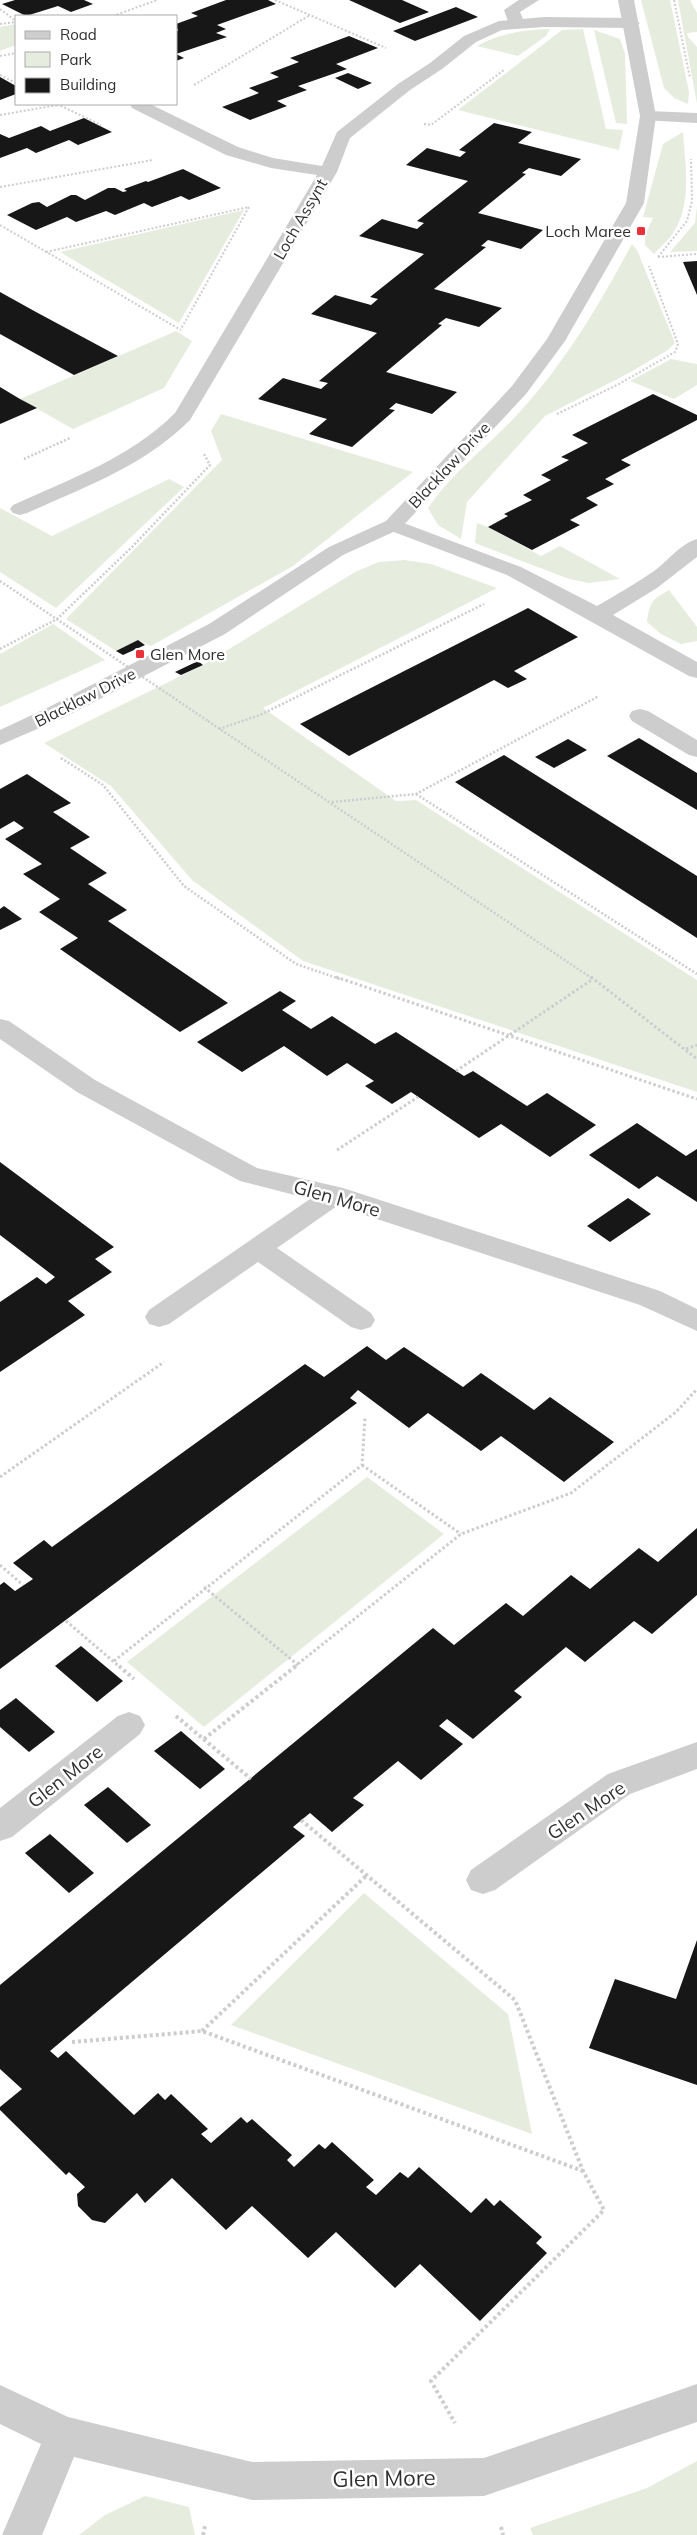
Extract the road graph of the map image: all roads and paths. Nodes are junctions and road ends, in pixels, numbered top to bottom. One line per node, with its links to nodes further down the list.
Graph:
1 (157, 0): 7 (path)
2 (275, 0): 8 (path)
3 (531, 0): 13 (street)
4 (626, 0): 11 (street, Blacklaw Drive)
5 (674, 0): 24 (path)
6 (0, 9): 9 (path)
7 (115, 15)
8 (310, 15): 16 (path); 19 (path)
9 (15, 20)
10 (15, 21): 12 (path)
11 (632, 23): 13 (street, Loch Assynt); 23 (street, Blacklaw Drive)
12 (0, 24)
13 (517, 24): 16 (street, Loch Assynt)
14 (15, 53): 15 (path)
15 (0, 56)
16 (436, 66): 26 (street, Loch Assynt)
17 (0, 74): 18 (path)
18 (15, 82)
19 (193, 86)
20 (60, 105): 22 (path)
21 (140, 105): 26 (street)
22 (0, 116)
23 (648, 116): 24 (street); 39 (street, Blacklaw Drive)
24 (694, 118): 28 (path)
25 (156, 159): 27 (path)
26 (328, 172): 35 (street, Loch Assynt)
27 (0, 187)
28 (692, 201): 29 (path); 33 (path)
29 (697, 201)
30 (0, 225): 31 (path)
31 (46, 252): 34 (path); 34 (path)
32 (645, 257): 36 (path)
33 (658, 257)
34 (180, 330): 35 (path)
35 (225, 347): 37 (street, Loch Assynt)
36 (557, 414)
37 (183, 416): 38 (street, Loch Assynt); 44 (path)
38 (20, 509)
39 (393, 525): 41 (street); 50 (street, Blacklaw Drive)
40 (697, 545): 43 (street)
41 (527, 578): 43 (street); 49 (path)
42 (0, 581): 44 (path)
43 (597, 614): 46 (street)
44 (56, 619): 45 (path); 49 (path, bridge)
45 (0, 649)
46 (697, 671)
47 (600, 696): 52 (path)
48 (640, 716): 51 (street)
49 (219, 729): 53 (path)
50 (9, 734): 57 (path)
51 (697, 750)
52 (416, 794): 53 (path); 54 (path)
53 (331, 802): 55 (path)
54 (697, 974)
55 (593, 979): 57 (path); 59 (path)
56 (0, 1027): 64 (street, Glen More)
57 (511, 1035): 61 (path); 63 (path)
58 (697, 1045): 59 (path)
59 (685, 1049): 60 (path)
60 (697, 1058)
61 (456, 1071)
62 (418, 1097): 64 (path)
63 (697, 1100)
64 (285, 1184): 65 (street, Glen More)
65 (334, 1196): 66 (street); 69 (street, Glen More)
66 (258, 1249): 67 (street); 68 (street)
67 (159, 1317): 73 (path)
68 (361, 1320)
69 (697, 1321)
70 (697, 1389): 74 (path)
71 (365, 1418): 72 (path)
72 (362, 1465): 74 (path); 77 (path)
73 (0, 1477)
74 (461, 1534): 79 (path)
75 (0, 1565): 76 (path)
76 (23, 1585)
77 (204, 1588): 78 (path); 79 (path)
78 (114, 1661)
79 (298, 1665): 81 (path)
80 (129, 1725): 84 (street, Glen More)
81 (204, 1739)
82 (697, 1755): 86 (street, Glen More)
83 (301, 1820): 85 (path)
84 (0, 1827)
85 (366, 1876): 87 (path); 89 (path)
86 (483, 1880)
87 (202, 2031): 88 (path); 89 (path)
88 (72, 2042)
89 (584, 2171): 93 (path)
90 (697, 2403): 93 (street, Glen More)
91 (0, 2404): 92 (street, Glen More)
92 (64, 2435): 93 (street, Glen More); 94 (street)
93 (484, 2477)
94 (22, 2535)

